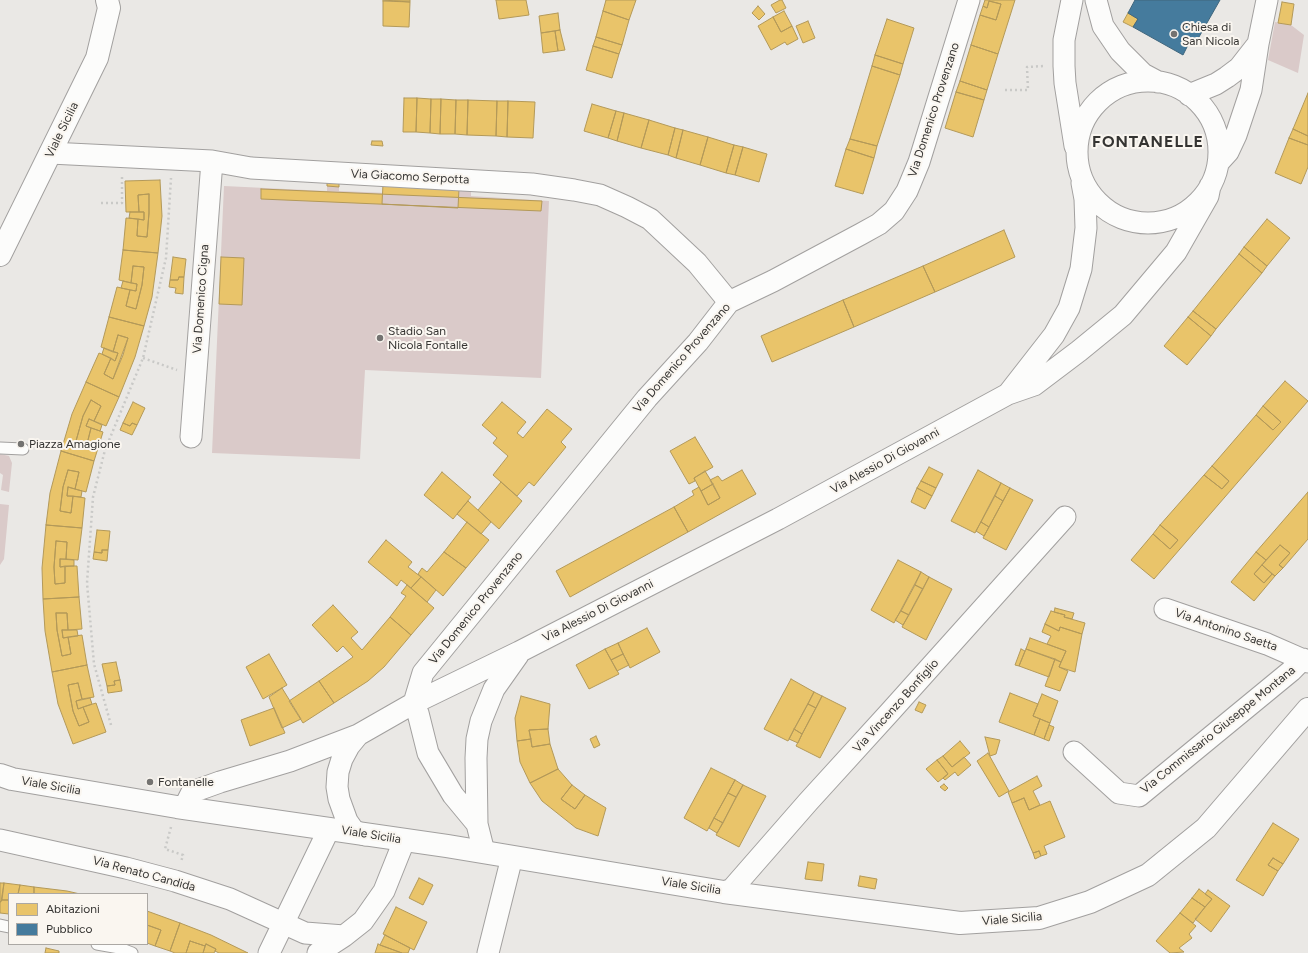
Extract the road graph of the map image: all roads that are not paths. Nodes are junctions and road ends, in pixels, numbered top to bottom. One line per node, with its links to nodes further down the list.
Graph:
1 (107, 0): 9 (street, Viale Sicilia)
2 (969, 0): 15 (street, Via Domenico Provenzano)
3 (1072, 0): 11 (street)
4 (1096, 0): 7 (street)
5 (1267, 0): 6 (street, Via Alessio Di Giovanni)
6 (1258, 44): 8 (street); 12 (street, Via Alessio Di Giovanni)
7 (1158, 82): 8 (street, Via Alessio Di Giovanni); 11 (street, Via Alessio Di Giovanni)
8 (1189, 95): 12 (street, Via Alessio Di Giovanni)
9 (50, 153): 10 (street, Via Giacomo Serpotta); 14 (street, Viale Sicilia)
10 (212, 161): 15 (street, Via Giacomo Serpotta); 17 (street, Via Domenico Cigna)
11 (1078, 162): 13 (street, Via Alessio Di Giovanni); 16 (street, Via Alessio Di Giovanni)
12 (1218, 163): 13 (street, Via Alessio Di Giovanni)
13 (1210, 186): 16 (street, Via Alessio Di Giovanni)
14 (0, 255)
15 (729, 302): 24 (street, Via Domenico Provenzano)
16 (1008, 394): 22 (street, Via Alessio Di Giovanni)
17 (191, 437)
18 (0, 448): 19 (lane)
19 (23, 449)
20 (1065, 518): 37 (street, Via Vincenzo Bonfiglio)
21 (1165, 609): 23 (street, Via Antonino Saetta)
22 (519, 652): 24 (street, Via Alessio Di Giovanni); 30 (street)
23 (1305, 660): 27 (street, Via Commissario Giuseppe Montana)
24 (416, 708): 26 (street, Via Alessio Di Giovanni); 30 (street)
25 (1308, 709): 37 (street, Viale Sicilia)
26 (358, 735): 29 (street, Via Alessio Di Giovanni); 32 (street)
27 (1074, 752)
28 (0, 775): 29 (street, Viale Sicilia)
29 (181, 808): 31 (street, Viale Sicilia)
30 (477, 824): 35 (street)
31 (329, 828): 32 (street, Viale Sicilia); 38 (street)
32 (365, 835): 34 (street, Viale Sicilia)
33 (0, 840): 38 (street, Via Renato Candida)
34 (404, 841): 35 (street, Viale Sicilia); 39 (street)
35 (484, 852): 36 (street, Viale Sicilia)
36 (512, 857): 37 (street, Viale Sicilia); 44 (street)
37 (724, 892)
38 (283, 923): 39 (street, Via Renato Candida); 42 (street)
39 (344, 936): 43 (street)
40 (102, 945): 41 (lane)
41 (132, 953)
42 (268, 953)
43 (318, 953)
44 (488, 953)

